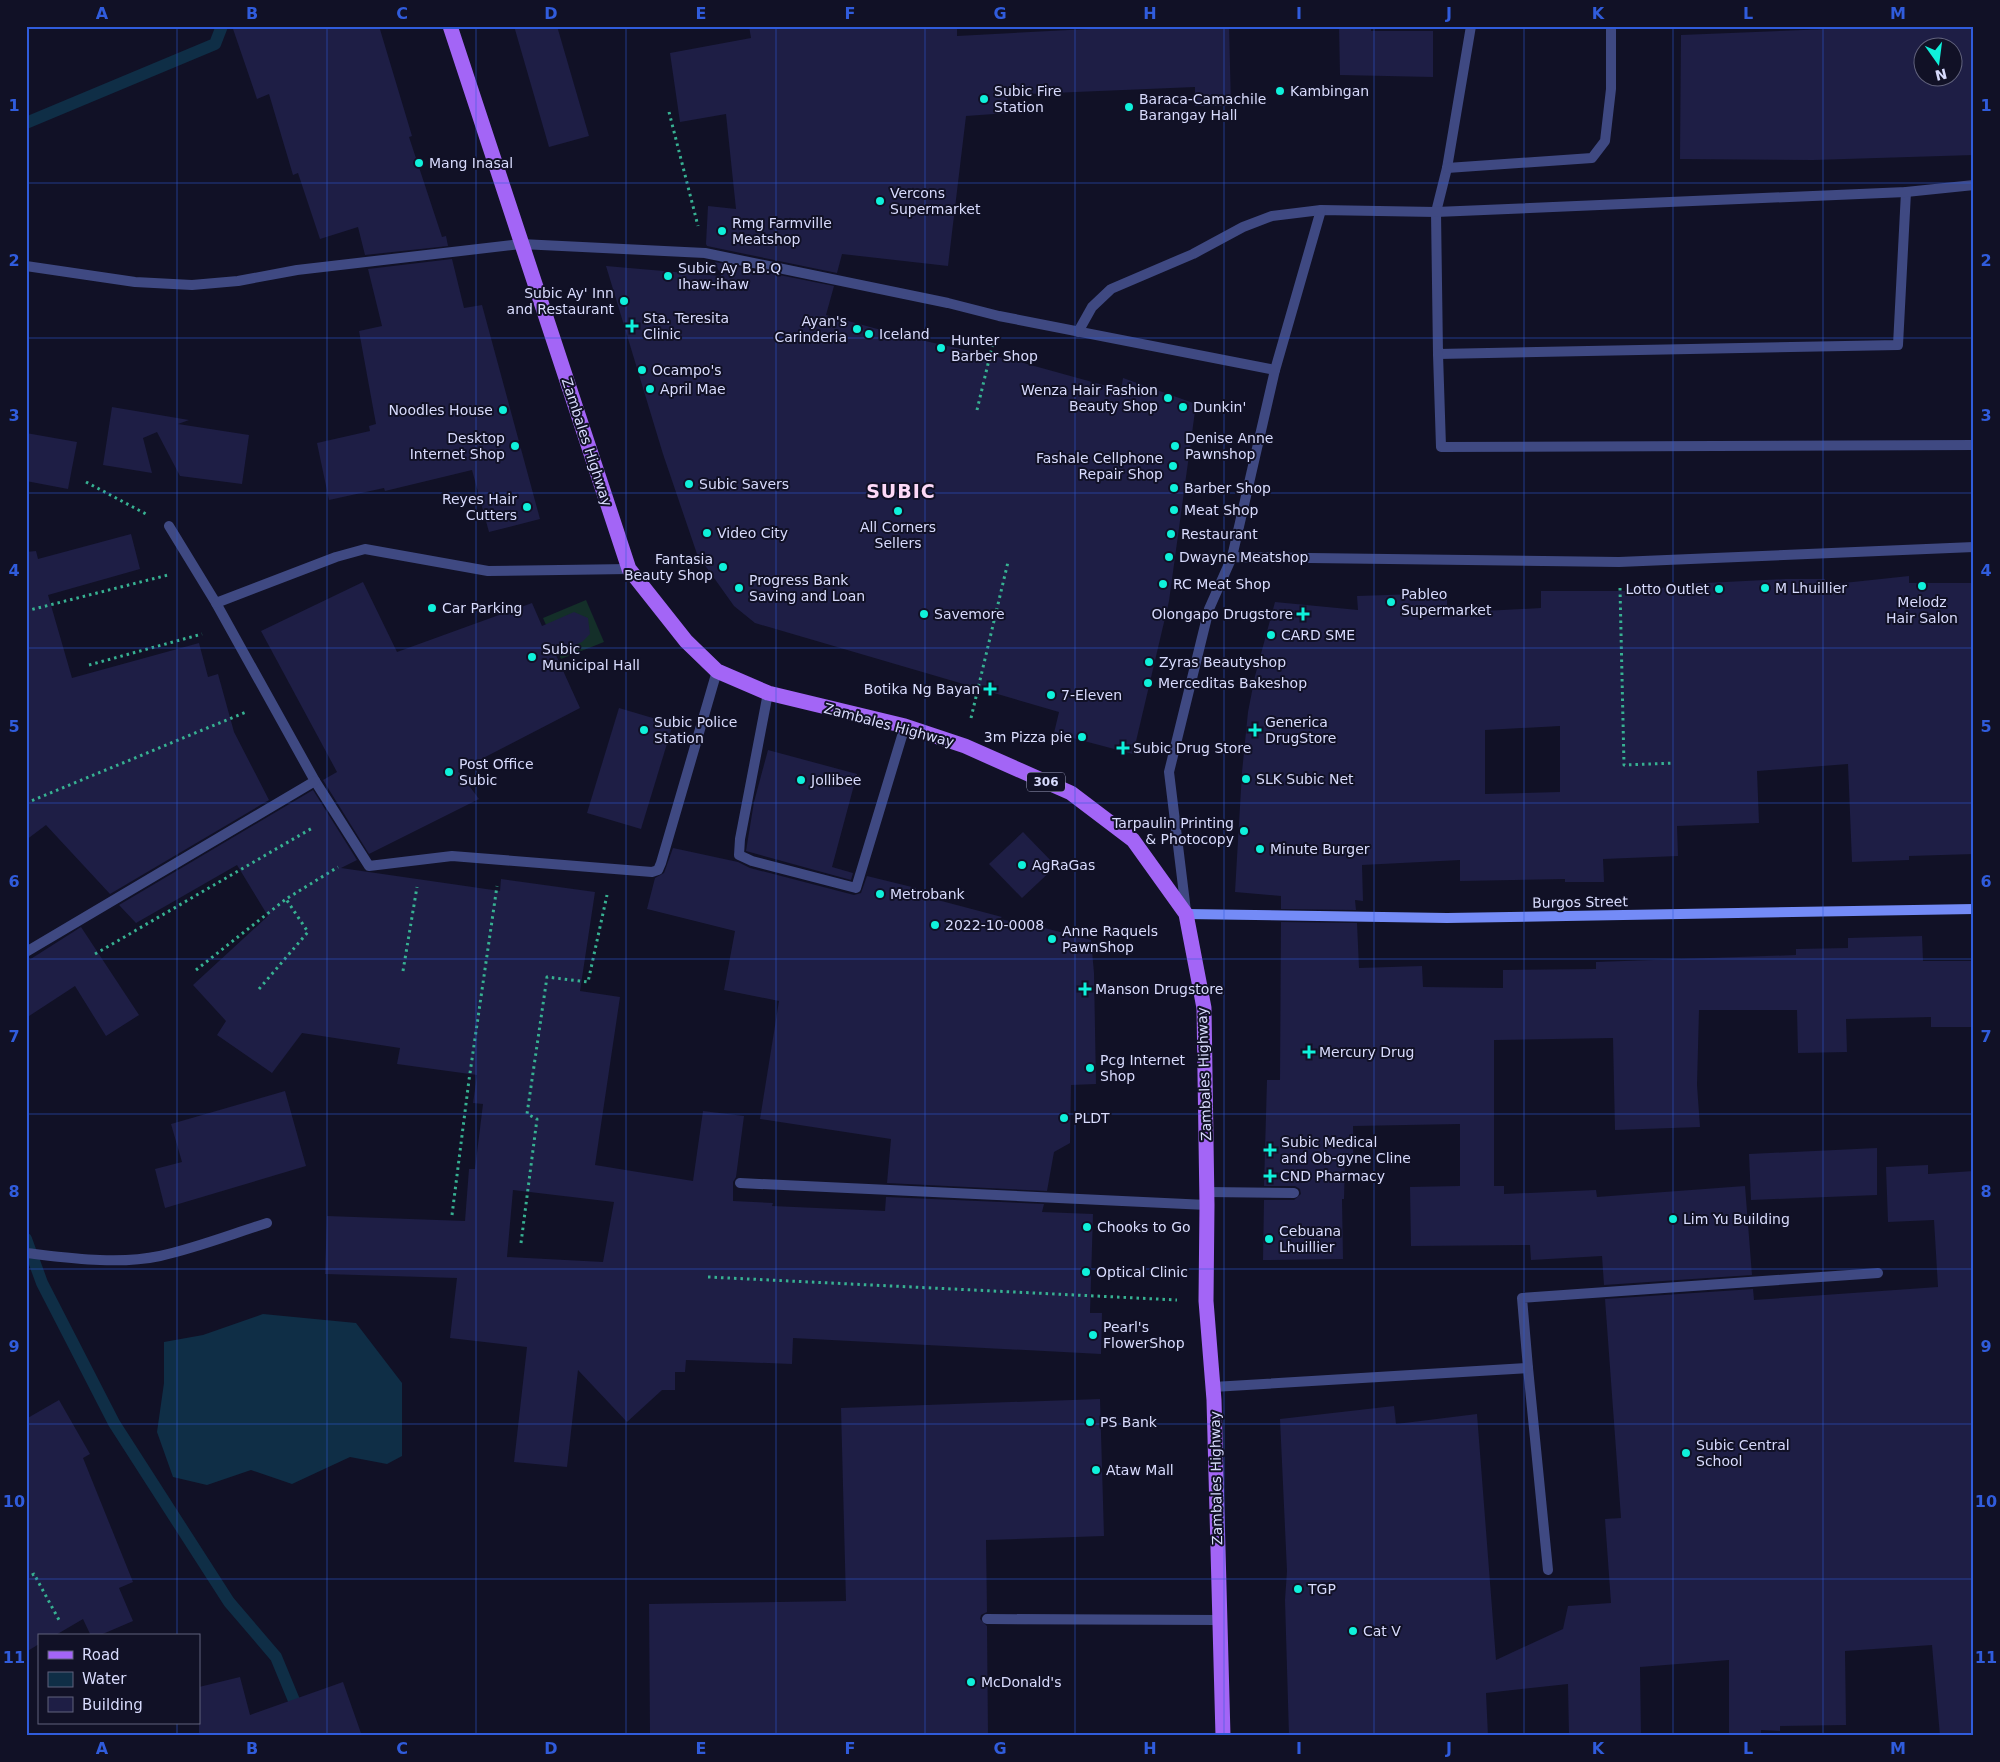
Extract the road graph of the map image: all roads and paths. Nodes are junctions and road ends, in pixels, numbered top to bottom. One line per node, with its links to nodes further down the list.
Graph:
1 (450, 26): 10 (main road, Zambales Highway / 306)
2 (1471, 26): 5 (street)
3 (1611, 26): 5 (street)
4 (669, 112): 11 (path)
5 (1446, 168): 9 (street)
6 (1974, 185): 7 (street)
7 (1906, 192): 9 (street); 15 (street)
8 (1321, 210): 9 (street); 14 (street); 16 (street)
9 (1436, 212): 15 (street)
10 (521, 244): 11 (street); 12 (street); 26 (main road, Zambales Highway / 306)
11 (705, 253): 13 (street)
12 (26, 266)
13 (999, 316): 14 (street); 17 (path)
14 (1078, 332): 16 (street)
15 (1438, 354): 18 (street)
16 (1275, 370): 22 (street)
17 (976, 410)
18 (1974, 445)
19 (86, 482): 20 (path)
20 (168, 526): 25 (street)
21 (1974, 547): 24 (street)
22 (1232, 557): 24 (street); 46 (street)
23 (1008, 562): 35 (path)
24 (1620, 562): 36 (path)
25 (193, 568): 27 (street); 28 (path)
26 (629, 569): 27 (street); 31 (main road, Zambales Highway / 306)
27 (216, 603): 29 (street)
28 (26, 611)
29 (229, 627): 30 (path); 33 (street)
30 (89, 665)
31 (717, 671): 32 (main road, Zambales Highway / 306); 43 (street)
32 (768, 693): 34 (main road, Zambales Highway / 306); 34 (street)
33 (272, 702): 37 (street); 38 (path)
34 (905, 726): 35 (main road, Zambales Highway / 306)
35 (964, 746): 46 (main road, Zambales Highway / 306)
36 (1674, 763)
37 (315, 781): 39 (street); 47 (street)
38 (26, 803)
39 (337, 814): 40 (street); 48 (path)
40 (360, 853): 42 (street); 44 (path)
41 (501, 858): 42 (street); 43 (street); 55 (path)
42 (421, 860): 50 (path)
43 (613, 870): 57 (path)
44 (286, 900): 49 (path); 51 (path)
45 (1974, 909): 46 (street, Burgos Street)
46 (1186, 914): 54 (main road, Zambales Highway / 306)
47 (26, 952)
48 (95, 954)
49 (196, 970)
50 (403, 971)
51 (259, 989)
52 (740, 1183): 54 (street)
53 (1294, 1193): 54 (street)
54 (1207, 1198): 61 (main road, Zambales Highway / 306)
55 (452, 1215)
56 (267, 1223): 58 (street)
57 (521, 1242)
58 (26, 1253)
59 (1878, 1272): 62 (street)
60 (708, 1278): 61 (path)
61 (1206, 1301): 63 (main road, Zambales Highway / 306)
62 (1528, 1368): 63 (street); 64 (street)
63 (1213, 1387): 68 (main road, Zambales Highway / 306)
64 (1548, 1570)
65 (26, 1578): 67 (path)
66 (987, 1619): 68 (street)
67 (59, 1620)
68 (1219, 1620): 69 (main road, Zambales Highway / 306)
69 (1223, 1736)

